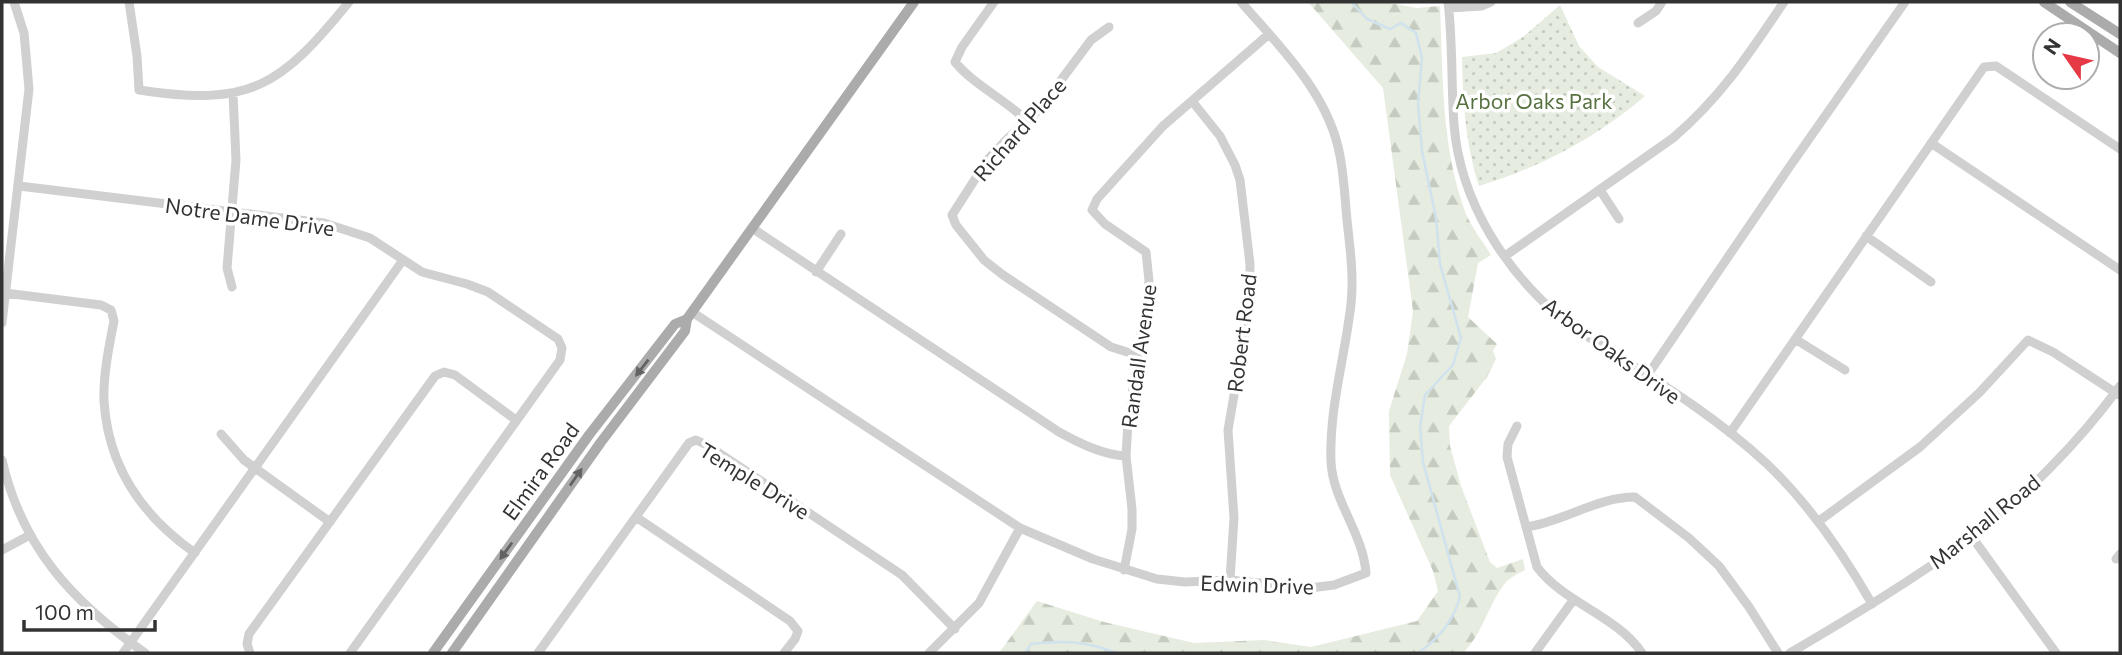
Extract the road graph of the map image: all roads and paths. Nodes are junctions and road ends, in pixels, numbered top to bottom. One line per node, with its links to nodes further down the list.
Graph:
1 (14, 2): 24 (street)
2 (129, 2): 19 (street)
3 (349, 2): 19 (street)
4 (914, 2): 28 (main road, Elmira Road)
5 (994, 2): 21 (street)
6 (1241, 2): 16 (street, Edwin Drive)
7 (1491, 2): 13 (street)
8 (1662, 2): 14 (street)
9 (1784, 2): 25 (street)
10 (1905, 2): 43 (street)
11 (2044, 2): 18 (main road)
12 (2070, 2): 17 (main road)
13 (1449, 5): 31 (street, Arbor Oaks Drive)
14 (1637, 23)
15 (1109, 27): 21 (street, Richard Place)
16 (1269, 34): 20 (street, Randall Avenue); 62 (street, Edwin Drive)
17 (2120, 34)
18 (2120, 53)
19 (233, 93): 26 (street)
20 (1192, 101): 41 (street, Randall Avenue); 62 (street, Robert Road)
21 (1027, 121): 41 (street, Richard Place)
22 (1931, 142): 23 (street); 30 (street); 33 (street)
23 (2120, 149)
24 (19, 186): 26 (street, Notre Dame Drive); 37 (street)
25 (1600, 190): 27 (street); 31 (street)
26 (232, 212): 32 (street, Notre Dame Drive); 36 (street)
27 (1619, 219)
28 (752, 228): 34 (street); 38 (main road, Elmira Road)
29 (841, 234): 34 (street)
30 (1866, 236): 35 (street); 40 (street)
31 (1505, 256): 43 (street, Arbor Oaks Drive)
32 (403, 260): 45 (street, Notre Dame Drive); 51 (street)
33 (2119, 267)
34 (816, 272): 49 (street)
35 (1931, 282)
36 (232, 287)
37 (5, 293): 39 (street); 60 (street)
38 (690, 315): 56 (street, Edwin Drive); 71 (main road, Elmira Road, one-way to 71); 72 (main road, Elmira Road, one-way to 38)
39 (2, 323)
40 (1795, 339): 42 (street); 47 (street)
41 (1137, 355): 49 (street, Randall Avenue)
42 (1845, 370)
43 (1647, 376): 47 (street, Arbor Oaks Drive)
44 (2119, 391): 53 (street); 58 (street, Marshall Road)
45 (516, 420): 54 (street); 70 (street)
46 (1517, 426): 55 (street)
47 (1730, 433): 53 (street, Arbor Oaks Drive)
48 (221, 434): 51 (street)
49 (1126, 456): 61 (street, Randall Avenue)
50 (2, 460): 57 (street)
51 (255, 468): 54 (street); 60 (street)
52 (636, 517): 65 (street, Temple Drive); 73 (street, Temple Drive); 74 (street)
53 (1819, 521): 64 (street, Arbor Oaks Drive)
54 (330, 522): 69 (street)
55 (1526, 527): 63 (street); 78 (street)
56 (1020, 528): 61 (street, Edwin Drive); 65 (street)
57 (30, 535): 59 (street); 66 (street)
58 (1972, 537): 64 (street, Marshall Road); 80 (street)
59 (2, 550)
60 (195, 553): 66 (street)
61 (1124, 570): 62 (street, Edwin Drive)
62 (1230, 580)
63 (1574, 600): 76 (street); 77 (street)
64 (1872, 604): 79 (street, Marshall Road)
65 (955, 629): 75 (street)
66 (130, 643): 67 (street); 68 (street)
67 (123, 653)
68 (145, 653)
69 (250, 653)
70 (350, 653)
71 (433, 653)
72 (452, 653)
73 (538, 653)
74 (784, 653)
75 (929, 653)
76 (1535, 653)
77 (1642, 653)
78 (1778, 653)
79 (1790, 653)
80 (2056, 653)

